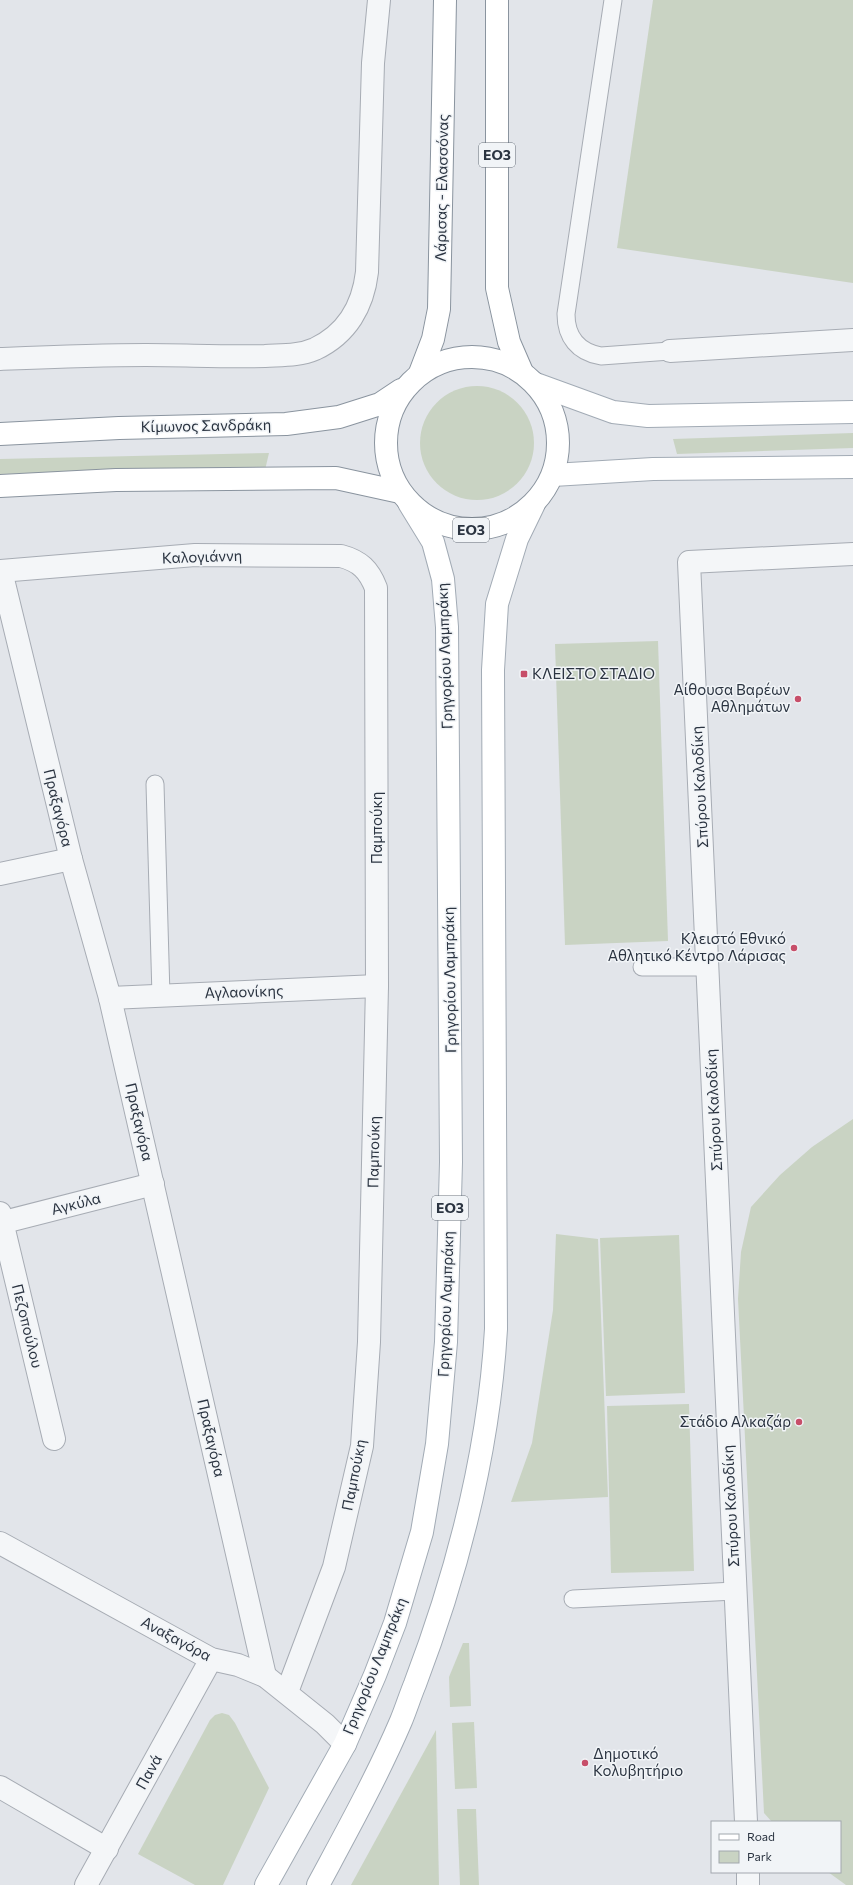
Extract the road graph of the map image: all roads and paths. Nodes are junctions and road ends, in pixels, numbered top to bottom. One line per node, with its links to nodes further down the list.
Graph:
1 (379, 0): 7 (street)
2 (445, 0): 8 (main road, Λάρισας - Ελασσόνας / ΕΟ3)
3 (497, 0): 9 (main road, ΕΟ3)
4 (613, 0): 6 (lane)
5 (853, 340): 6 (street)
6 (670, 351)
7 (0, 359)
8 (420, 373): 9 (main road, ΕΟ3); 10 (main road, ΕΟ3)
9 (529, 378): 11 (main road); 14 (main road, ΕΟ3)
10 (404, 388): 12 (main road, Κίμωνος Σανδράκη); 16 (main road, ΕΟ3)
11 (853, 412)
12 (0, 434)
13 (853, 468): 14 (main road)
14 (553, 475): 17 (main road, ΕΟ3)
15 (0, 486): 16 (main road)
16 (405, 497): 17 (main road, ΕΟ3); 38 (main road, Γρηγορίου Λαμπράκη / ΕΟ3)
17 (534, 504): 45 (main road, ΕΟ3)
18 (853, 554): 25 (street, Σπύρου Καλοδίκη)
19 (0, 571): 20 (street, Καλογιάννη); 22 (street, Πραξαγόρα)
20 (377, 601): 26 (street, Παμπούκη)
21 (155, 784): 27 (lane)
22 (71, 859): 23 (street); 28 (street, Πραξαγόρα)
23 (0, 874)
24 (642, 967): 25 (lane)
25 (708, 967): 33 (street, Σπύρου Καλοδίκη)
26 (378, 986): 27 (street, Αγλαονίκης); 37 (street, Παμπούκη)
27 (161, 996): 28 (street, Αγλαονίκης)
28 (110, 998): 29 (street, Πραξαγόρα)
29 (153, 1184): 30 (street, Αγκύλα); 36 (street, Πραξαγόρα)
30 (1, 1220): 31 (street, Πεζοπούλου)
31 (54, 1439)
32 (0, 1543): 35 (street, Αναξαγόρα)
33 (735, 1591): 34 (lane); 40 (street, Σπύρου Καλοδίκη)
34 (573, 1599)
35 (211, 1660): 36 (street, Αναξαγόρα); 41 (street, Πανά)
36 (265, 1676): 37 (street, Αναξαγόρα)
37 (286, 1692): 38 (street, Αναξαγόρα)
38 (344, 1744): 44 (main road, Γρηγορίου Λαμπράκη / ΕΟ3)
39 (0, 1787): 41 (street)
40 (746, 1821)
41 (107, 1850): 43 (street, Πανά)
42 (748, 1873): 46 (street)
43 (86, 1885)
44 (266, 1885)
45 (318, 1885)
46 (748, 1885)

